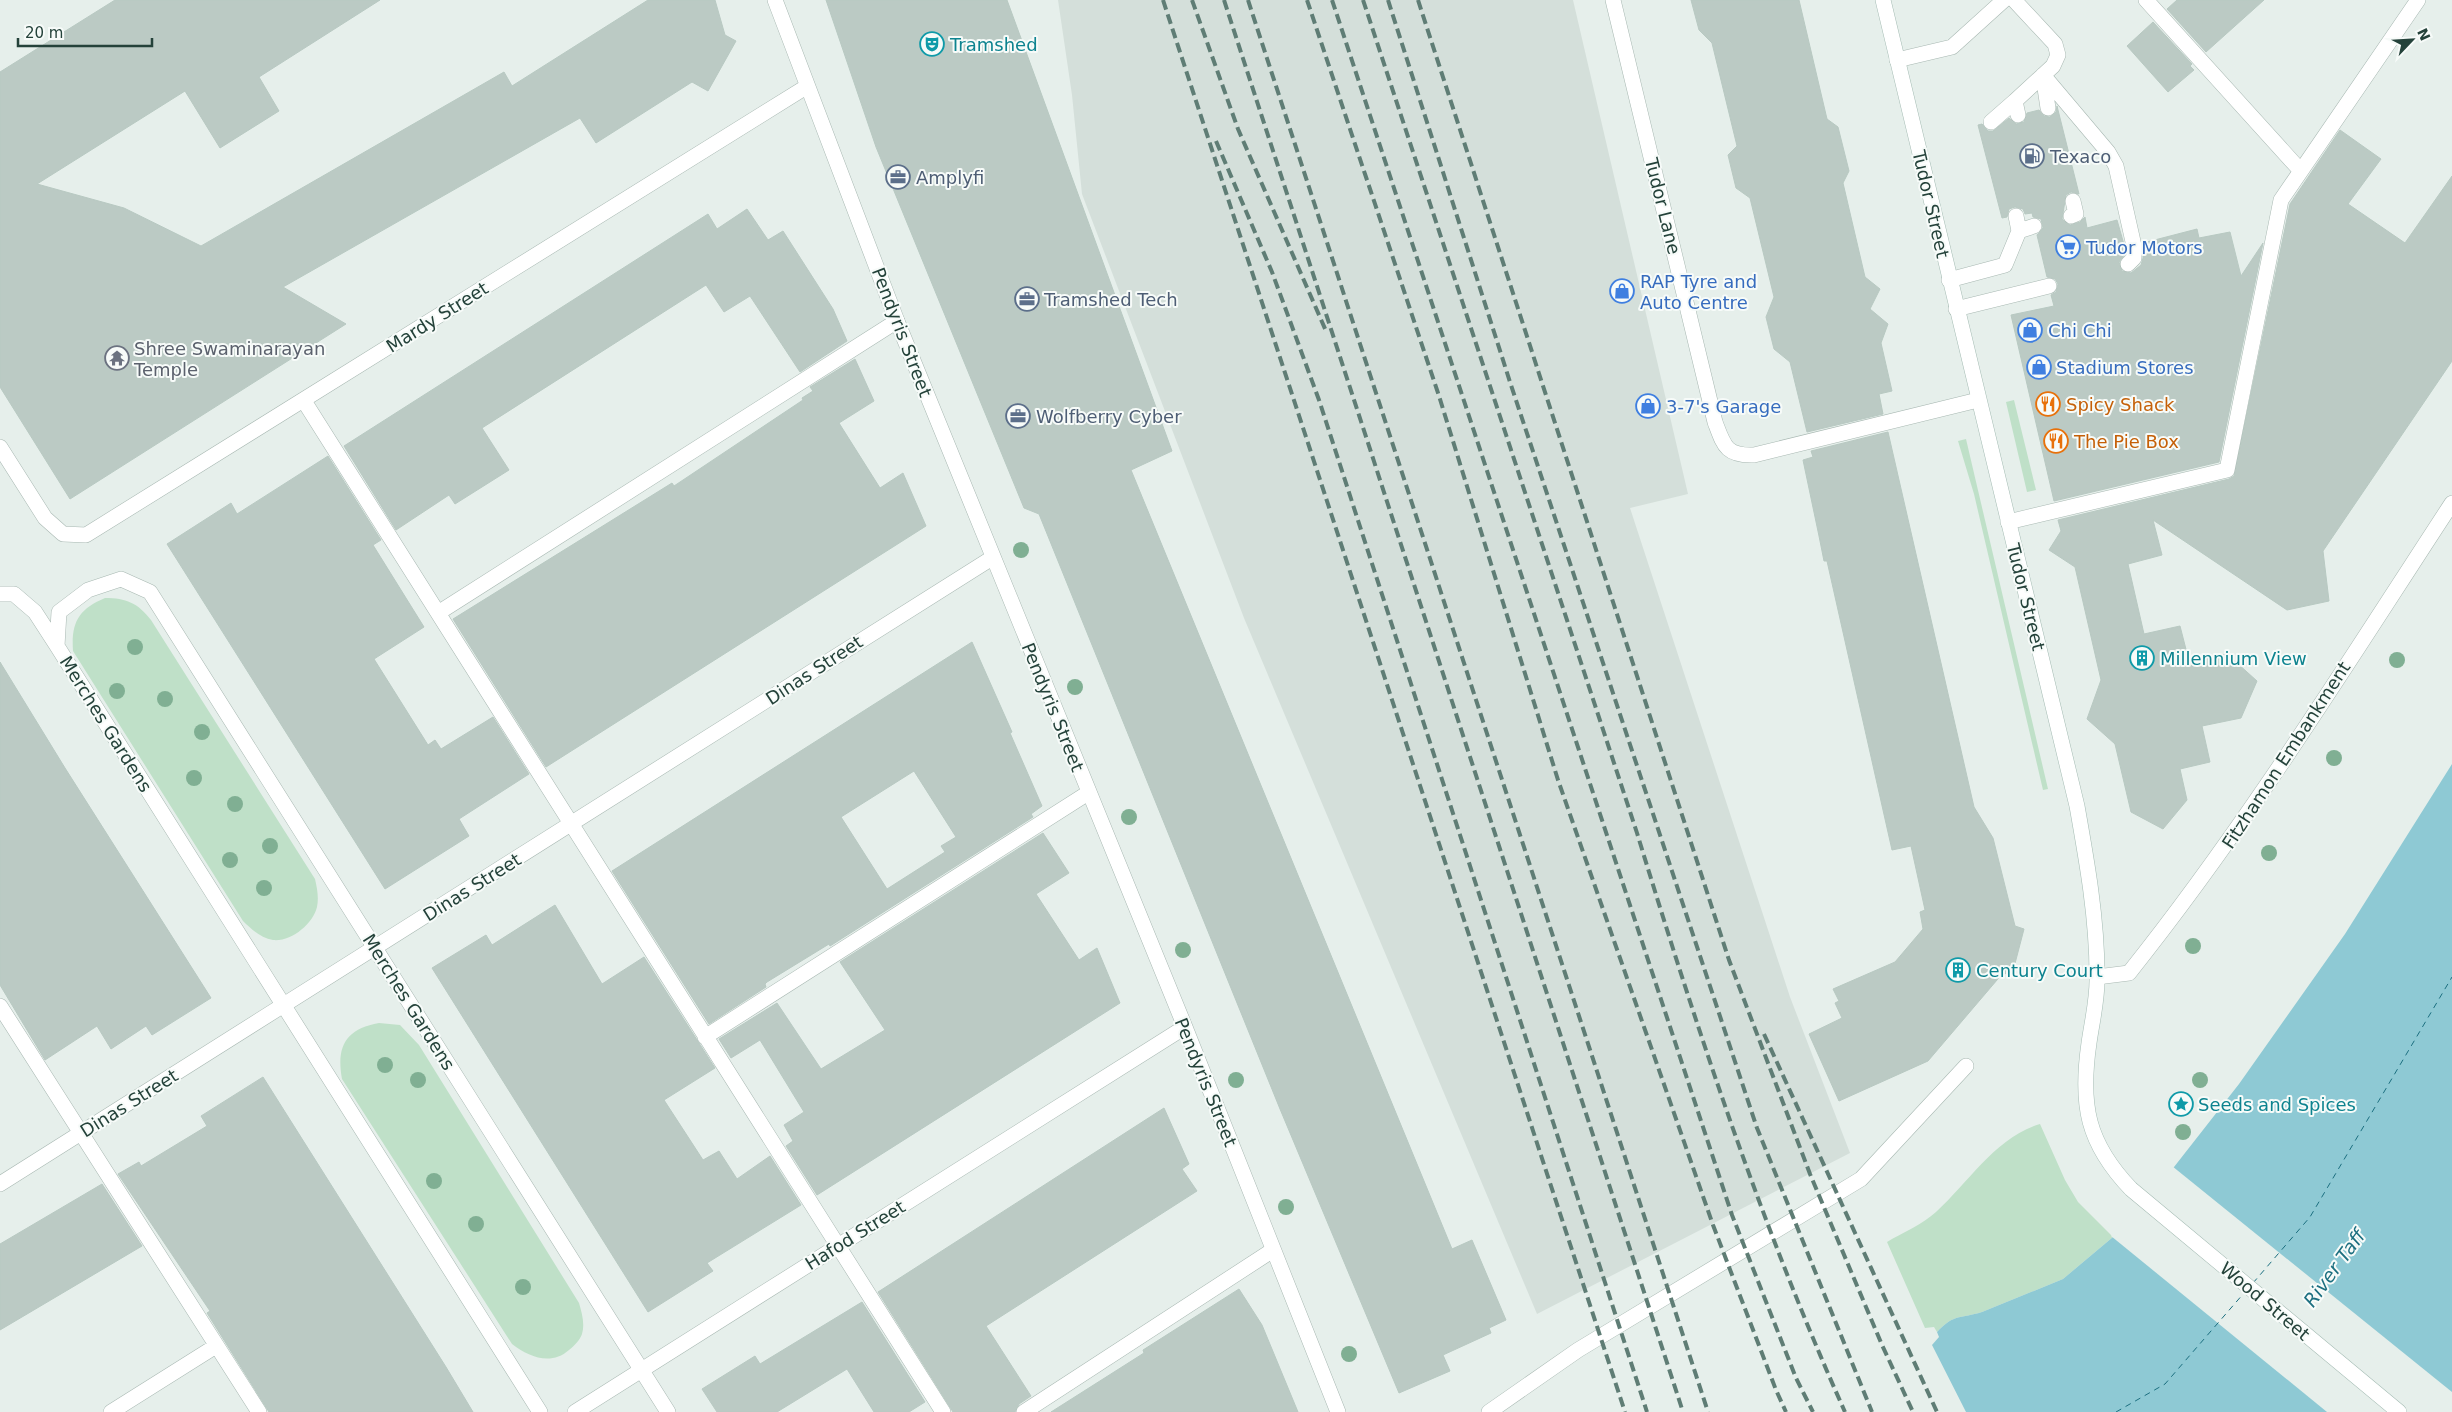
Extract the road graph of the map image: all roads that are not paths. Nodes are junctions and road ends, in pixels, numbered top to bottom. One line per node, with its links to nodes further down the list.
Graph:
1 (775, 0): 10 (street, Pendyris Street)
2 (1613, 0): 22 (street, Tudor Lane)
3 (1883, 0): 8 (street, Tudor Street)
4 (2004, 0): 8 (street)
5 (2014, 0): 9 (street)
6 (2146, 0): 13 (street)
7 (2418, 0): 13 (street)
8 (1897, 60): 18 (street, Tudor Street)
9 (2043, 75): 11 (street); 12 (street); 17 (street)
10 (806, 87): 21 (street, Pendyris Street); 23 (street, Mardy Street)
11 (2048, 108)
12 (1992, 122)
13 (2300, 170): 26 (street)
14 (2016, 216): 16 (street)
15 (2034, 226): 16 (street)
16 (2019, 231): 18 (street)
17 (2128, 264)
18 (1949, 280): 20 (street, Tudor Street)
19 (2049, 286): 20 (street)
20 (1956, 309): 22 (street, Tudor Street)
21 (897, 321): 27 (street, Pendyris Street); 29 (street)
22 (1978, 400): 26 (street, Tudor Street)
23 (304, 401): 24 (street, Mardy Street); 29 (street)
24 (0, 447)
25 (2452, 503): 34 (street, Fitzhamon Embankment)
26 (2008, 522): 34 (street, Tudor Street)
27 (992, 558): 31 (street, Pendyris Street); 32 (street, Dinas Street)
28 (0, 594): 30 (street)
29 (438, 613): 32 (street)
30 (57, 646): 33 (street, Merches Gardens); 36 (street, Merches Gardens)
31 (1088, 793): 37 (street, Pendyris Street); 38 (street)
32 (571, 825): 33 (street, Dinas Street); 38 (street)
33 (375, 949): 36 (street, Dinas Street); 46 (street, Merches Gardens)
34 (2098, 978): 42 (street, Tudor Street)
35 (0, 1006): 40 (street)
36 (283, 1006): 40 (street, Dinas Street); 49 (street, Merches Gardens)
37 (1185, 1027): 43 (street, Hafod Street); 44 (street, Pendyris Street)
38 (705, 1037): 43 (street)
39 (1966, 1066): 55 (street)
40 (80, 1134): 41 (street, Dinas Street); 45 (street)
41 (0, 1184)
42 (2131, 1189): 56 (street, Wood Street)
43 (837, 1246): 46 (street, Hafod Street); 52 (street)
44 (1273, 1250): 53 (street); 54 (street, Pendyris Street)
45 (216, 1346): 47 (street); 48 (street)
46 (642, 1369): 50 (street, Hafod Street); 51 (street, Merches Gardens)
47 (111, 1412)
48 (259, 1412)
49 (540, 1412)
50 (575, 1412)
51 (668, 1412)
52 (943, 1412)
53 (1024, 1412)
54 (1338, 1412)
55 (1489, 1412)
56 (2399, 1412)

